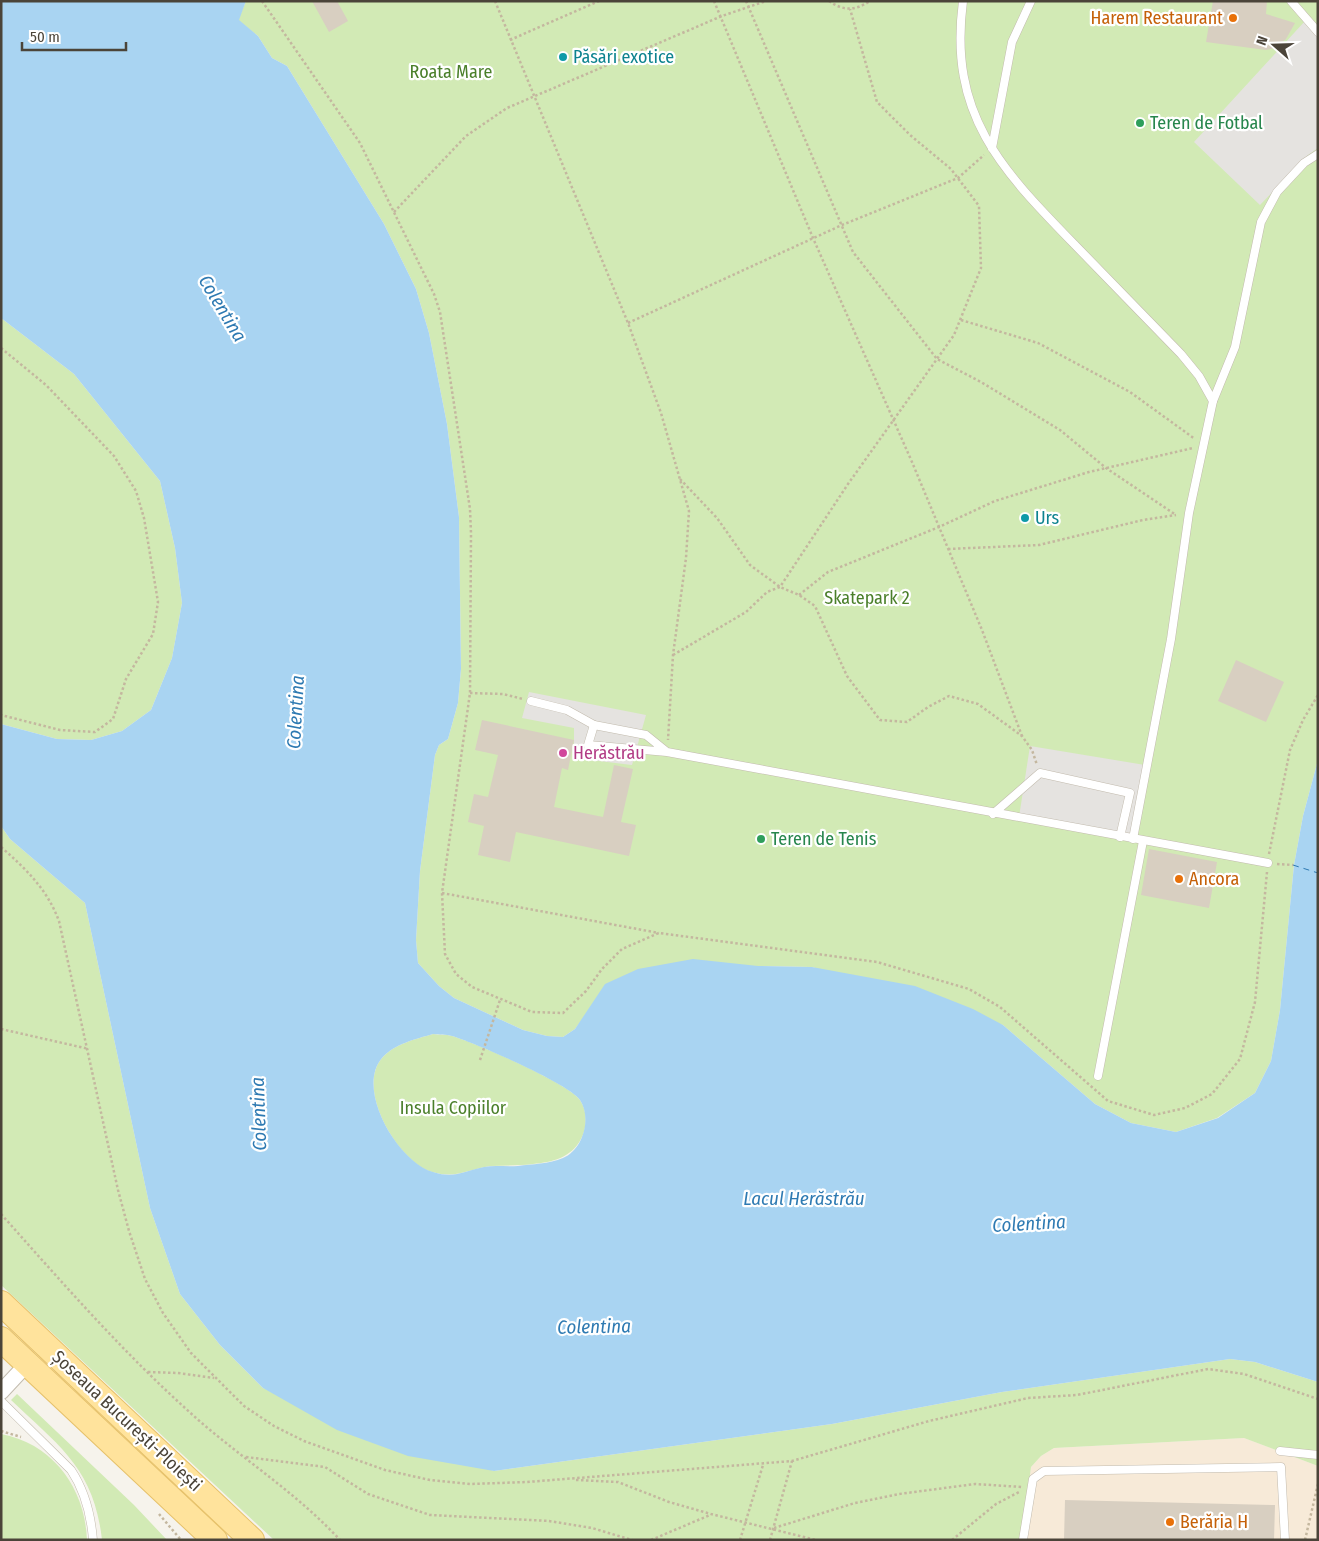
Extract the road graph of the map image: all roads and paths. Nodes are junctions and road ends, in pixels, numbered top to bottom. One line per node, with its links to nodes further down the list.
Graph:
1 (262, 1): 21 (path)
2 (495, 1): 16 (path)
3 (599, 1): 16 (path)
4 (714, 1): 14 (path)
5 (746, 1): 12 (path)
6 (766, 1): 12 (path)
7 (829, 1): 13 (path)
8 (870, 1): 13 (path)
9 (963, 1): 18 (lane)
10 (1031, 1): 18 (lane)
11 (1291, 1): 15 (lane)
12 (748, 6): 14 (path); 22 (path)
13 (850, 9): 20 (path)
14 (722, 16): 17 (path); 23 (path)
15 (1318, 32)
16 (510, 40): 17 (path)
17 (534, 98): 21 (path); 25 (path)
18 (992, 148): 20 (path); 28 (lane)
19 (1318, 154): 28 (lane)
20 (958, 178): 22 (path); 24 (path)
21 (394, 212): 40 (path)
22 (842, 225): 23 (path); 27 (path)
23 (813, 238): 25 (path); 29 (path)
24 (960, 320): 27 (path); 30 (path)
25 (628, 324): 32 (path)
26 (1, 348): 43 (path)
27 (937, 359): 29 (path); 31 (path)
28 (1213, 401): 30 (lane)
29 (893, 420): 35 (path); 37 (path)
30 (1204, 446): 31 (path); 33 (lane)
31 (1106, 468): 34 (path); 35 (path)
32 (680, 479): 37 (path); 39 (path)
33 (1189, 514): 34 (path); 50 (lane)
34 (1176, 515): 36 (path)
35 (939, 527): 36 (path); 38 (path)
36 (948, 549): 45 (path)
37 (780, 587): 38 (path); 39 (path)
38 (799, 595): 45 (path)
39 (673, 655): 46 (path)
40 (470, 693): 42 (path); 55 (path)
41 (1318, 694): 53 (path)
42 (531, 701): 44 (lane)
43 (1, 716)
44 (594, 725): 46 (lane); 46 (lane)
45 (1022, 736): 47 (path)
46 (667, 752): 48 (lane)
47 (1040, 773): 48 (lane); 49 (lane)
48 (992, 814): 49 (lane)
49 (1120, 837): 50 (lane)
50 (1133, 839): 51 (lane)
51 (1143, 840): 53 (lane); 61 (lane)
52 (1, 847): 59 (path)
53 (1268, 863): 54 (path); 56 (path)
54 (1293, 865)
55 (442, 893): 56 (path); 57 (path)
56 (660, 933): 57 (path)
57 (500, 1000): 60 (path)
58 (1, 1029): 59 (path)
59 (89, 1049): 67 (path)
60 (480, 1060)
61 (1098, 1076)
62 (1, 1214): 66 (path)
63 (1, 1303): 86 (main road, Șoseaua București-Ploiești)
64 (1, 1339): 65 (main road, Șoseaua București-Ploiești)
65 (28, 1363): 68 (street); 71 (main road, Șoseaua București-Ploiești)
66 (146, 1372): 67 (path); 74 (path)
67 (214, 1378): 77 (path)
68 (1, 1392)
69 (1318, 1399): 75 (path)
70 (1, 1401): 83 (lane)
71 (109, 1439): 84 (main road); 85 (main road, Șoseaua București-Ploiești)
72 (1280, 1451): 73 (lane)
73 (1318, 1455)
74 (244, 1457): 87 (path); 88 (path)
75 (792, 1461): 76 (path); 82 (path)
76 (764, 1465): 77 (path); 81 (path)
77 (565, 1479): 80 (path)
78 (1318, 1484): 96 (path)
79 (1032, 1487): 82 (path); 93 (path); 94 (lane); 95 (lane)
80 (711, 1514): 81 (path); 89 (path)
81 (746, 1522): 82 (path); 90 (path)
82 (774, 1528): 91 (path); 92 (path)
83 (93, 1540)
84 (193, 1540)
85 (215, 1540)
86 (252, 1540)
87 (340, 1540)
88 (632, 1540)
89 (651, 1540)
90 (740, 1540)
91 (770, 1540)
92 (816, 1540)
93 (952, 1540)
94 (1023, 1540)
95 (1285, 1540)
96 (1305, 1540)

